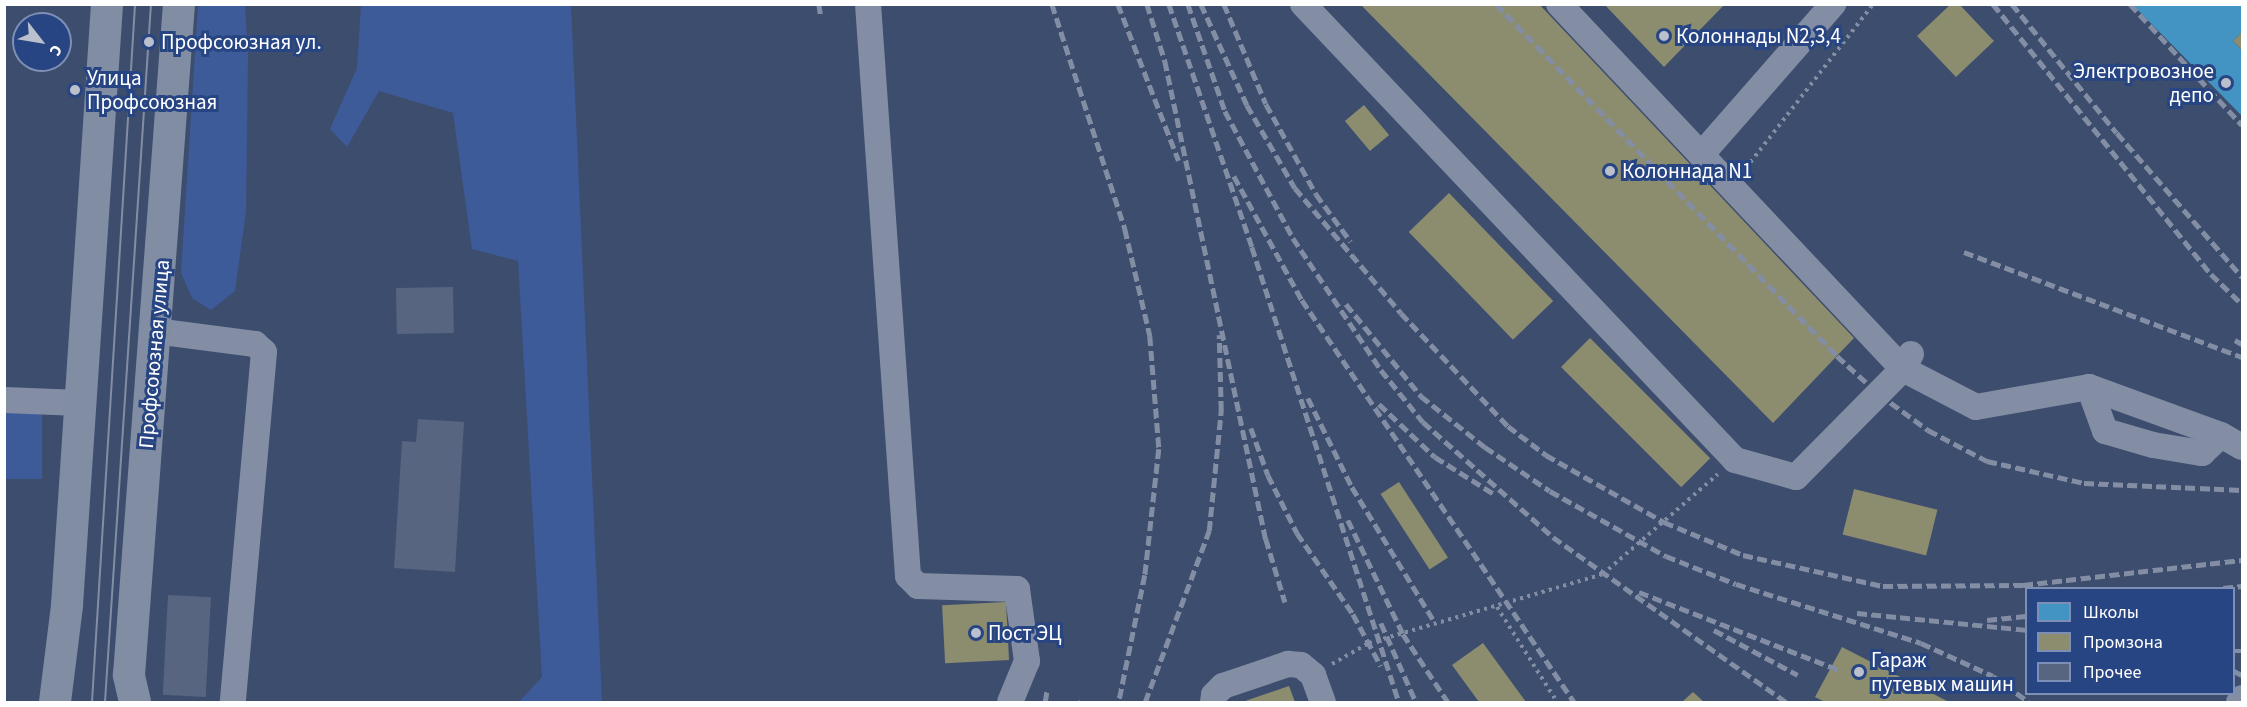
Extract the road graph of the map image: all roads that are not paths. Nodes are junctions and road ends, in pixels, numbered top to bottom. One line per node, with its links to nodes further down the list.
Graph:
1 (107, 4): 12 (main road)
2 (178, 4): 8 (main road, Профсоюзная улица)
3 (868, 4): 18 (street)
4 (1303, 4): 9 (street)
5 (1559, 4): 7 (street)
6 (1833, 4): 7 (street)
7 (1701, 155): 9 (street)
8 (155, 331): 16 (main road, Профсоюзная улица); 17 (street)
9 (1907, 361): 10 (street)
10 (2089, 387): 13 (street); 13 (street)
11 (4, 400): 12 (street)
12 (80, 403): 15 (main road)
13 (2232, 441)
14 (2242, 698): 21 (street)
15 (55, 702)
16 (135, 702)
17 (233, 702)
18 (1011, 702)
19 (1213, 702): 20 (street)
20 (1323, 702)
21 (2239, 702)

